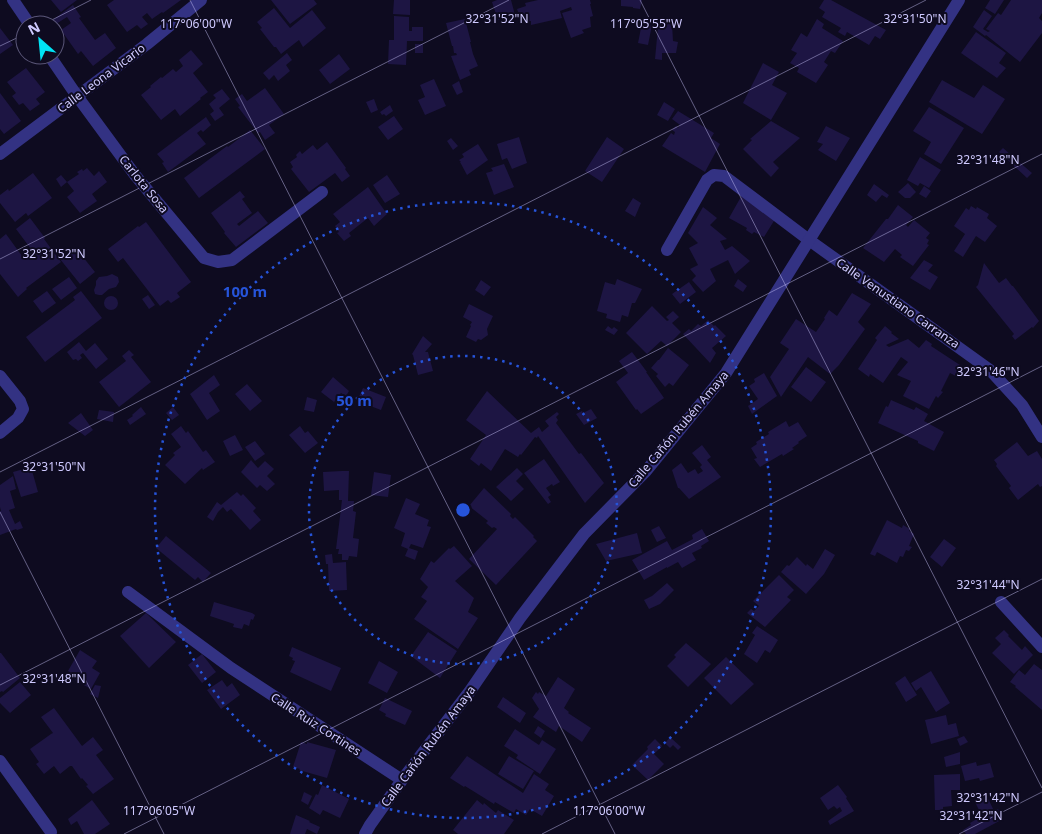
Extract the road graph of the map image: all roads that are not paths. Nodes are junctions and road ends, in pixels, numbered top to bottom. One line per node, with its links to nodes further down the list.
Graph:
1 (13, 0): 4 (street)
2 (200, 0): 6 (street, Calle Leona Vicario)
3 (959, 0): 9 (street, Calle Cañón Rubén Amaya)
4 (23, 15)
5 (56, 65): 6 (street, Carlota Sosa)
6 (76, 96): 7 (street, Calle Leona Vicario); 8 (street, Carlota Sosa)
7 (0, 154)
8 (322, 192)
9 (809, 240): 10 (street, Calle Venustiano Carranza); 13 (street, Calle Venustiano Carranza); 18 (street, Calle Cañón Rubén Amaya)
10 (667, 250)
11 (0, 376): 12 (street)
12 (0, 433)
13 (1042, 437)
14 (128, 592): 18 (street, Calle Ruiz Cortines)
15 (1001, 602): 16 (street)
16 (1042, 647)
17 (0, 762): 19 (street)
18 (402, 780): 20 (street, Calle Cañón Rubén Amaya)
19 (51, 832)
20 (365, 834)

